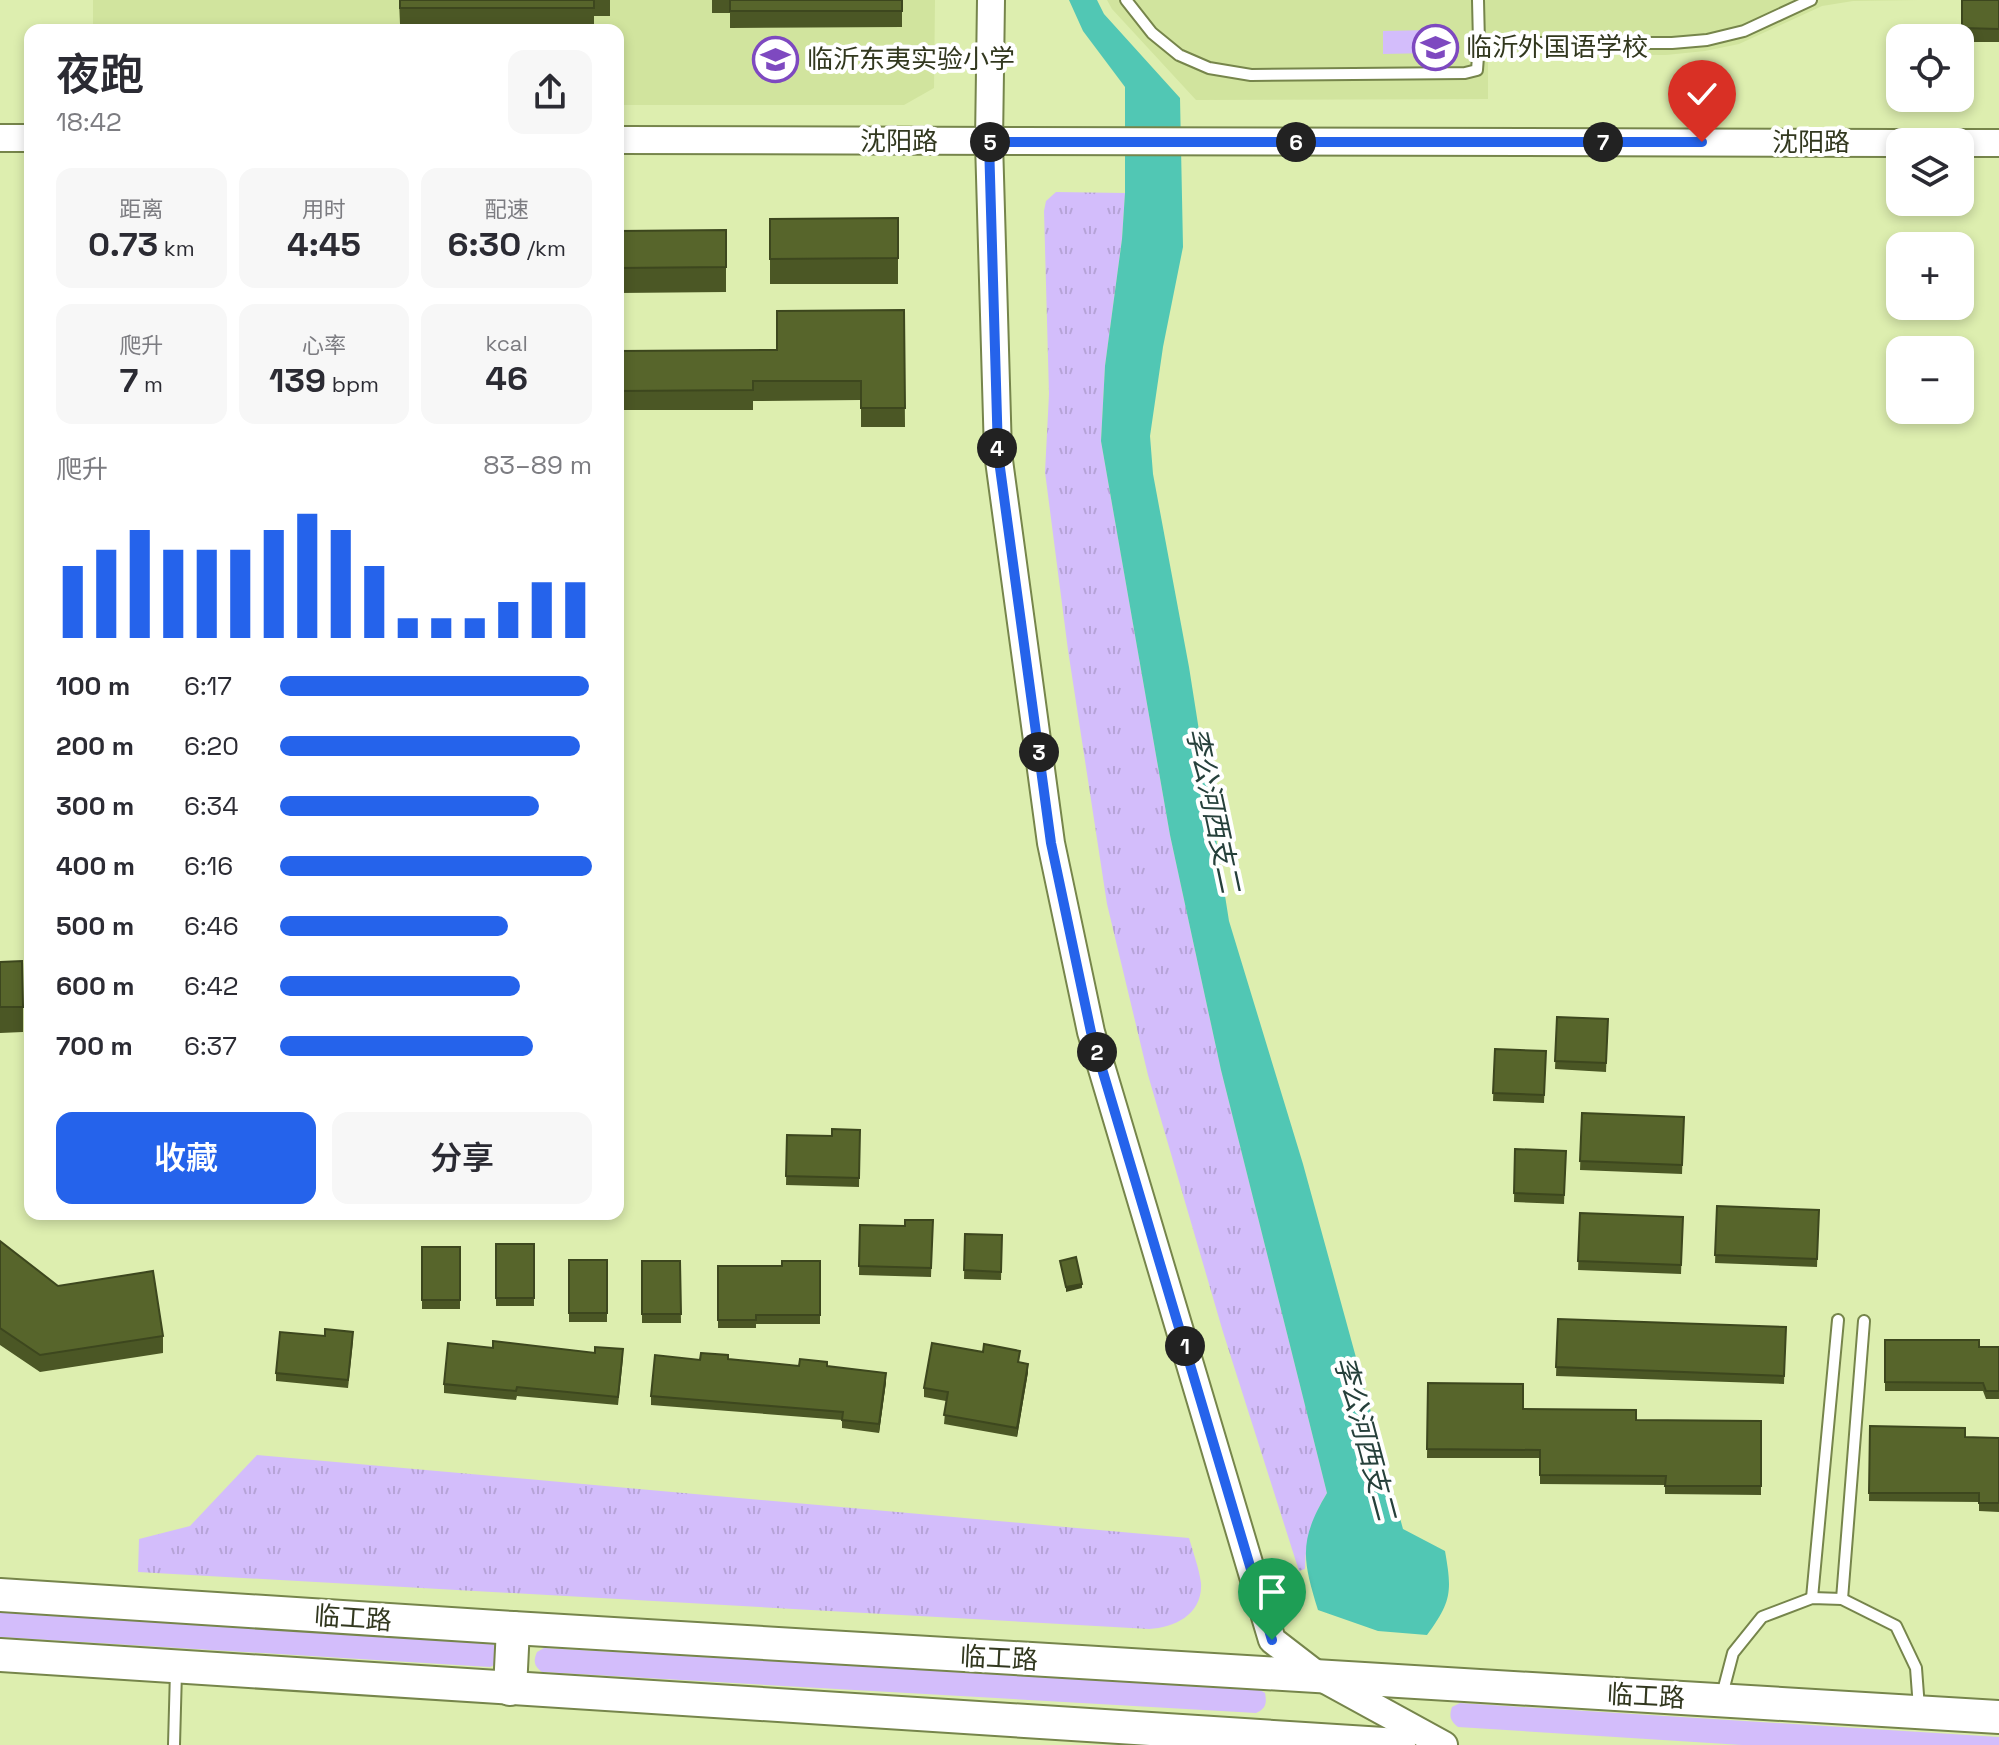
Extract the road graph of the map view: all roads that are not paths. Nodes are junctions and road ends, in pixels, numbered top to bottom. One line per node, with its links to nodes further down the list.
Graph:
1 (991, 0): 9 (street)
2 (1126, 0): 5 (lane)
3 (1478, 0): 5 (lane)
4 (1811, 0): 5 (lane)
5 (1479, 43)
6 (0, 138): 7 (street)
7 (24, 138)
8 (624, 140): 9 (street, 沈阳路)
9 (989, 142): 10 (street, 沈阳路); 23 (street)
10 (1886, 143)
11 (1974, 143): 12 (street)
12 (1999, 143)
13 (1838, 1320): 16 (lane)
14 (1864, 1321): 17 (lane)
15 (0, 1595): 18 (main road, 临工路)
16 (1812, 1598): 17 (lane); 25 (lane)
17 (1842, 1599): 26 (lane)
18 (513, 1628): 23 (main road, 临工路); 24 (main road)
19 (0, 1655): 20 (main road)
20 (39, 1657): 21 (main road); 22 (main road)
21 (176, 1667): 24 (main road); 28 (lane)
22 (0, 1668)
23 (1320, 1677): 25 (main road, 临工路); 30 (street)
24 (510, 1689): 29 (main road)
25 (1721, 1701): 26 (main road, 临工路)
26 (1919, 1713): 27 (main road, 临工路)
27 (1999, 1717)
28 (174, 1745)
29 (1399, 1745)
30 (1444, 1745)

